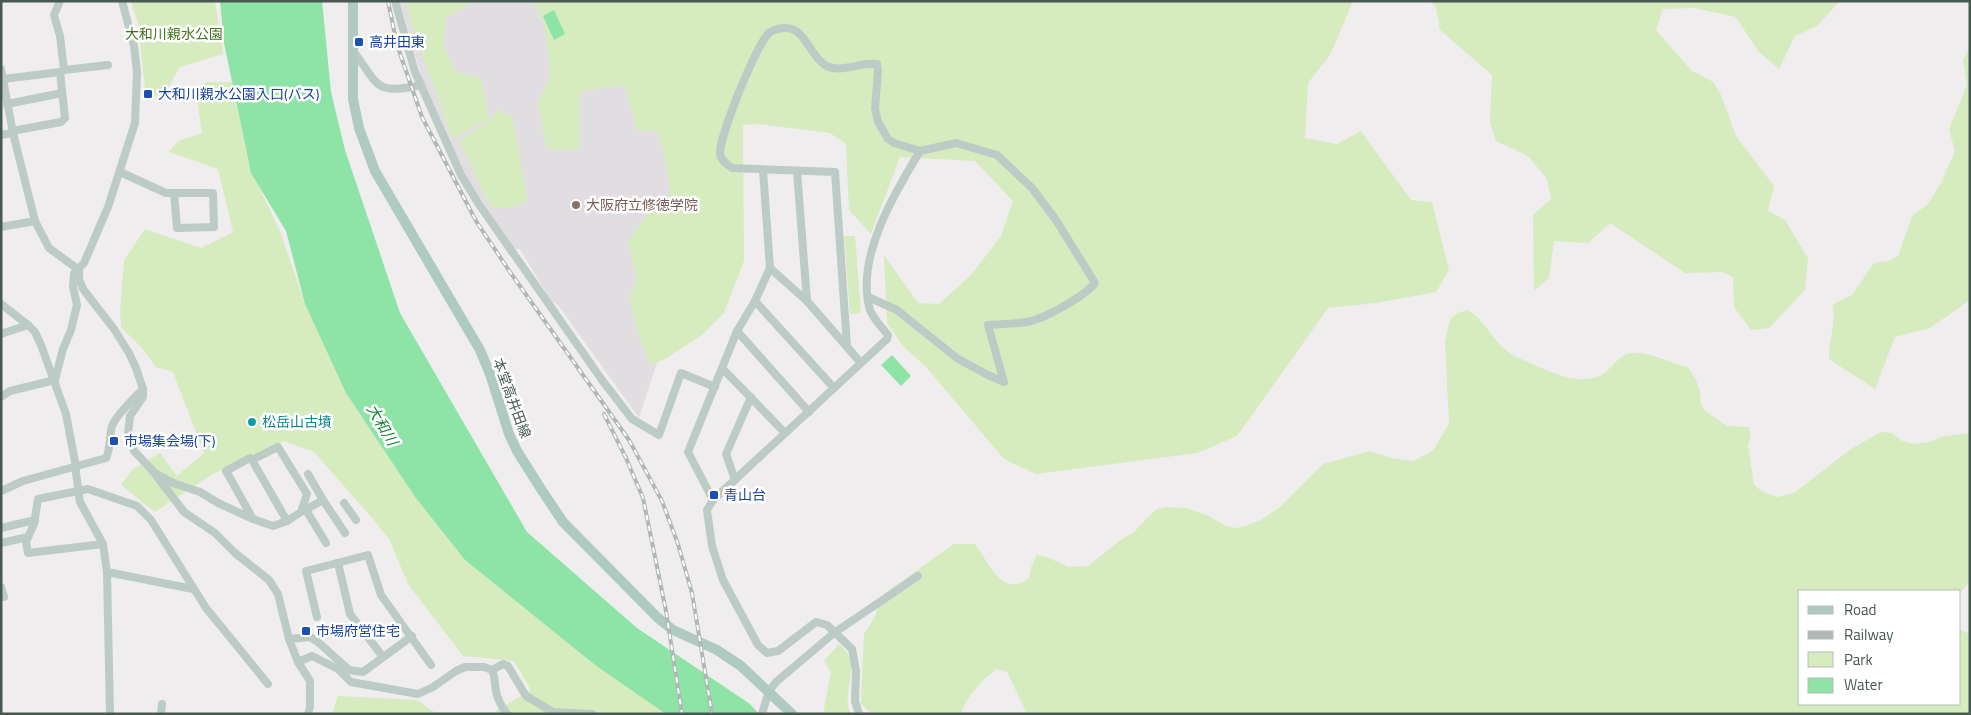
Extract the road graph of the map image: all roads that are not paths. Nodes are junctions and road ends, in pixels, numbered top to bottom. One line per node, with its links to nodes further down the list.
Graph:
1 (60, 1): 8 (street)
2 (122, 1): 18 (street)
3 (353, 1): 5 (main road, 本堂高井田線)
4 (395, 1): 10 (street)
5 (353, 51): 10 (street); 78 (main road, 本堂高井田線)
6 (108, 65): 8 (street)
7 (1, 69): 9 (street)
8 (62, 71): 9 (street); 11 (street)
9 (2, 82): 12 (street)
10 (421, 85): 35 (street)
11 (62, 93): 12 (street); 13 (street)
12 (7, 104): 13 (street)
13 (12, 132): 14 (street); 20 (street)
14 (1, 135)
15 (920, 151): 16 (street); 24 (street); 24 (street)
16 (764, 170): 17 (street); 22 (street)
17 (797, 171): 26 (street); 31 (street)
18 (120, 172): 19 (street); 23 (street)
19 (174, 193): 19 (street)
20 (35, 221): 21 (street); 23 (street)
21 (1, 227)
22 (770, 268): 25 (street); 26 (street)
23 (78, 270): 34 (street); 36 (street)
24 (868, 297): 32 (street)
25 (755, 301): 29 (street); 37 (street)
26 (806, 301): 31 (street)
27 (1, 304): 28 (street)
28 (28, 325): 30 (street); 34 (street)
29 (737, 331): 33 (street); 40 (street)
30 (1, 334)
31 (847, 346): 32 (street)
32 (861, 363): 37 (street)
33 (722, 368): 35 (street); 39 (street)
34 (55, 380): 38 (street); 43 (street)
35 (715, 387): 50 (street)
36 (143, 388): 43 (street); 44 (street)
37 (834, 388): 40 (street)
38 (1, 397)
39 (751, 397): 41 (street); 46 (street)
40 (809, 412): 41 (street)
41 (786, 433): 46 (street)
42 (252, 460): 51 (street); 53 (street); 56 (street)
43 (76, 467): 47 (street); 48 (street)
44 (152, 470): 53 (street); 72 (street)
45 (308, 474): 49 (street)
46 (736, 480): 50 (street)
47 (1, 491)
48 (78, 492): 54 (street); 62 (street); 67 (street)
49 (322, 500): 51 (street); 52 (street)
50 (714, 500): 70 (street)
51 (303, 511): 56 (street); 61 (street)
52 (334, 517): 55 (street); 58 (street)
53 (253, 519): 56 (street)
54 (35, 520): 57 (street); 59 (street)
55 (356, 520)
56 (287, 521)
57 (1, 528)
58 (345, 533)
59 (28, 537): 60 (street); 62 (street)
60 (1, 543)
61 (326, 543)
62 (103, 544): 64 (street)
63 (338, 563): 69 (street); 71 (street); 73 (street)
64 (107, 572): 67 (street); 81 (street)
65 (918, 576): 70 (street)
66 (1, 587): 68 (street)
67 (194, 589): 77 (street)
68 (4, 597)
69 (317, 617)
70 (834, 633): 78 (street); 87 (street)
71 (412, 636): 73 (street); 75 (street)
72 (290, 639): 73 (street); 74 (street)
73 (383, 657)
74 (298, 662): 76 (street); 83 (street)
75 (431, 665)
76 (492, 670): 84 (street); 85 (street)
77 (268, 684)
78 (769, 691): 80 (street); 86 (main road, 本堂高井田線)
79 (162, 704): 82 (street)
80 (763, 710)
81 (110, 714)
82 (161, 714)
83 (308, 714)
84 (507, 714)
85 (592, 714)
86 (792, 714)
87 (859, 714)

